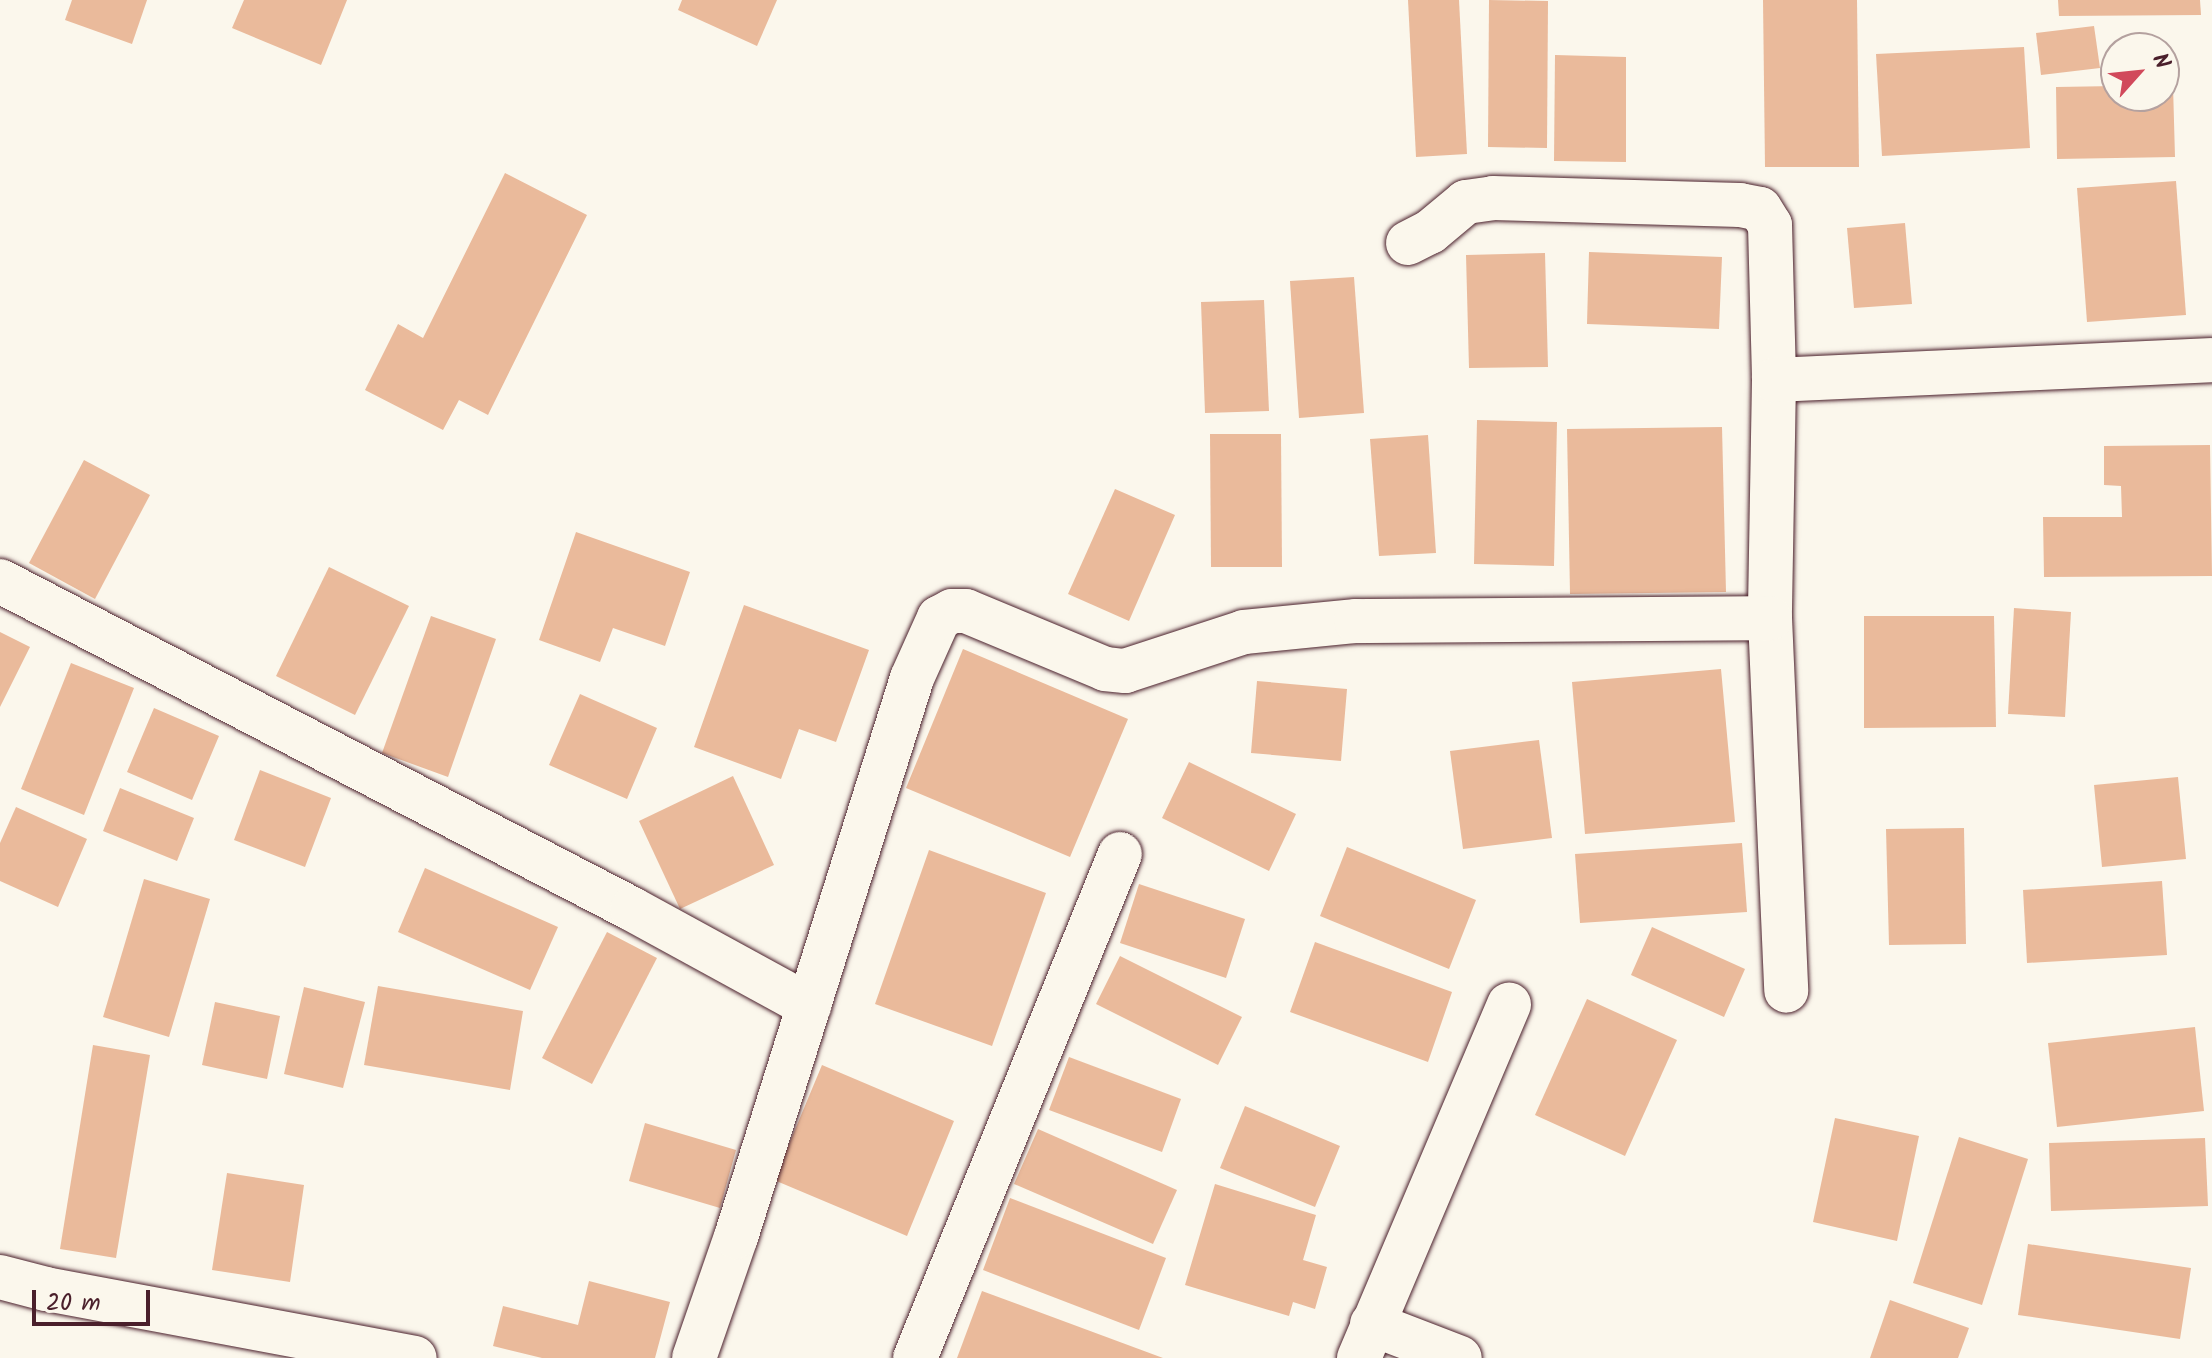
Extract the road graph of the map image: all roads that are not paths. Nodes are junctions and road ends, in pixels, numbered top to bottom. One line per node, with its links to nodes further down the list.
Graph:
1 (1408, 243): 3 (street)
2 (2212, 360): 3 (street)
3 (1774, 380): 5 (street)
4 (0, 581): 9 (street)
5 (1770, 618): 7 (street); 9 (street)
6 (1120, 854): 14 (street)
7 (1786, 991)
8 (1509, 1004): 11 (street)
9 (809, 1006): 13 (street)
10 (0, 1277): 12 (street)
11 (1366, 1341): 15 (street)
12 (415, 1358)
13 (694, 1358)
14 (915, 1358)
15 (1460, 1358)

